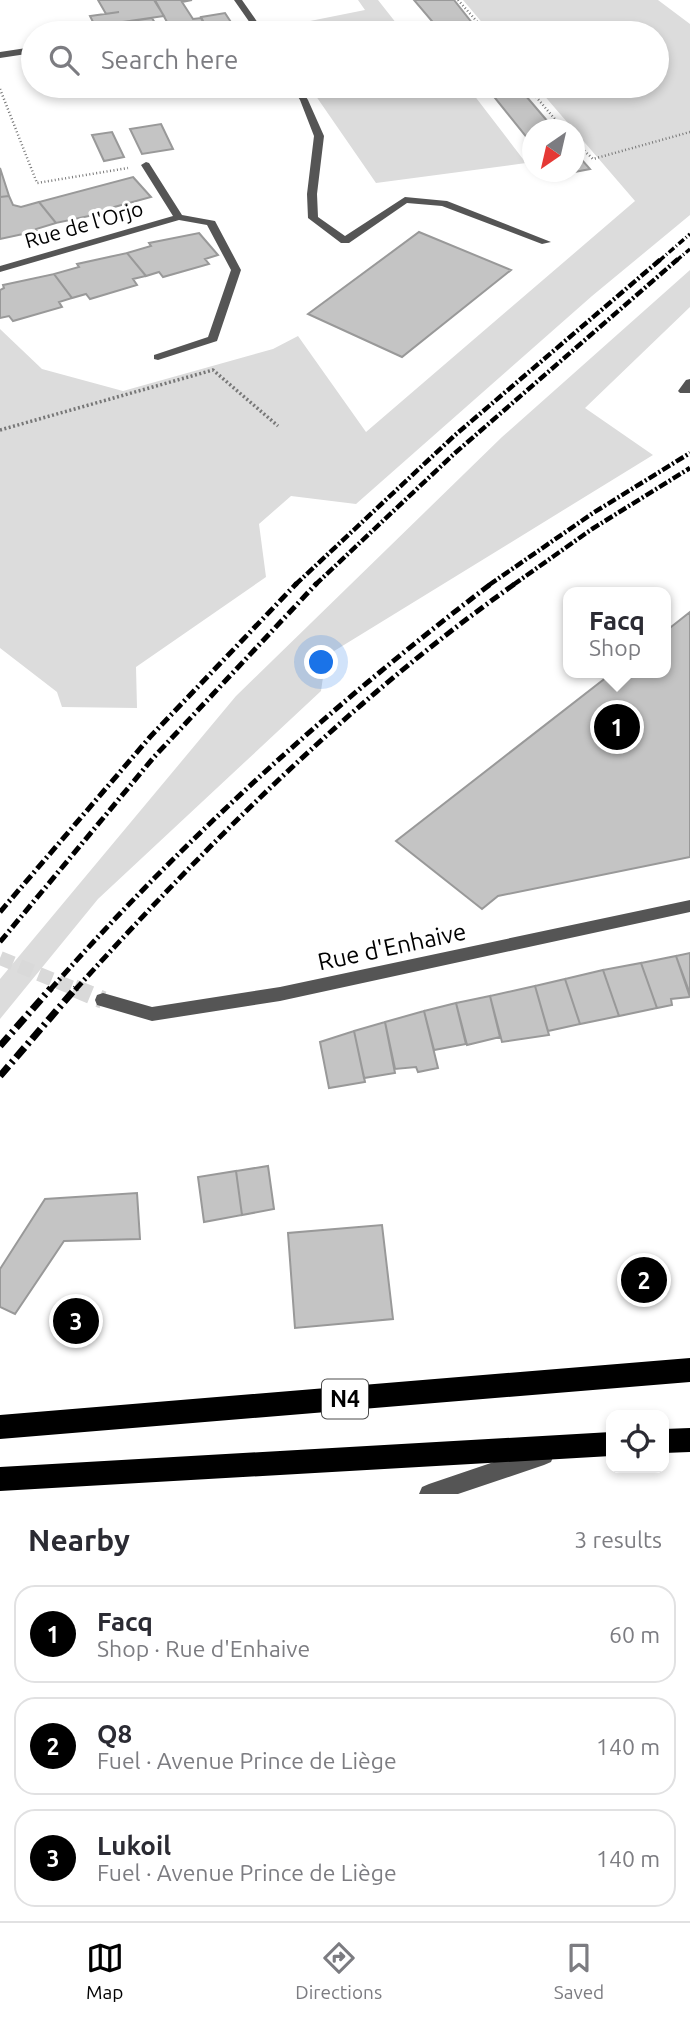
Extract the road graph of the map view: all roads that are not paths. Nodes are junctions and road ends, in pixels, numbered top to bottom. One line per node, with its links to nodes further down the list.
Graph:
1 (238, 0): 2 (street)
2 (253, 21)
3 (21, 52): 4 (street)
4 (0, 55)
5 (303, 98): 8 (street)
6 (146, 165): 7 (street, Rue de l'Orjo)
7 (179, 217): 9 (street, Rue de l'Orjo); 10 (street, Rue de l'Orjo)
8 (546, 242)
9 (0, 270)
10 (158, 357)
11 (690, 382): 12 (street)
12 (690, 390)
13 (690, 906): 14 (street, Rue d'Enhaive)
14 (103, 1000)
15 (690, 1370): 16 (main road, N4)
16 (0, 1427)
17 (690, 1440): 18 (main road)
18 (669, 1441)
19 (606, 1444): 20 (main road)
20 (575, 1445): 21 (main road); 22 (street)
21 (0, 1479)
22 (429, 1494)

